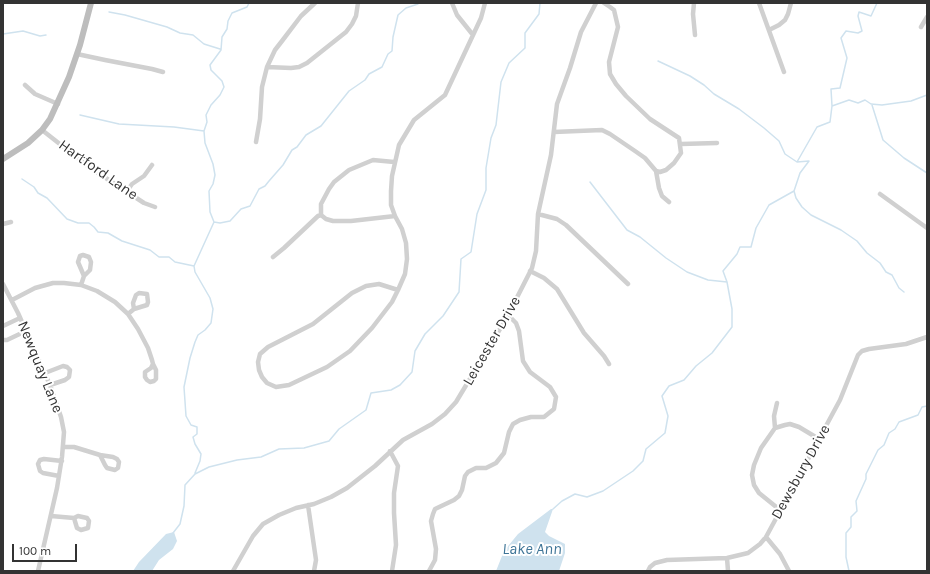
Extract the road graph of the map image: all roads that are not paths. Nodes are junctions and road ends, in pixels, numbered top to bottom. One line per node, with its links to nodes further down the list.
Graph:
1 (91, 3): 16 (main road)
2 (315, 3): 17 (street)
3 (358, 3): 17 (street)
4 (452, 3): 14 (street)
5 (485, 3): 14 (street)
6 (596, 3): 23 (street, Leicester Drive)
7 (604, 3): 26 (street)
8 (694, 3): 15 (street)
9 (759, 3): 13 (street)
10 (790, 3): 13 (street)
11 (927, 17): 12 (street)
12 (921, 27)
13 (769, 30): 19 (street)
14 (473, 35): 28 (street)
15 (695, 35)
16 (77, 54): 18 (street); 21 (main road)
17 (267, 66): 24 (street)
18 (163, 72)
19 (784, 72)
20 (25, 85): 21 (street)
21 (58, 104): 22 (main road)
22 (42, 130): 27 (main road); 31 (street, Hartford Lane)
23 (554, 132): 30 (street); 35 (street, Leicester Drive)
24 (256, 142)
25 (717, 143): 26 (street)
26 (681, 144): 30 (street)
27 (3, 159)
28 (394, 162): 36 (street); 37 (street)
29 (152, 165): 31 (street)
30 (656, 171): 33 (street)
31 (127, 191): 34 (street, Hartford Lane)
32 (880, 194): 40 (street)
33 (669, 202)
34 (155, 207)
35 (538, 214): 42 (street, Leicester Drive); 45 (street)
36 (321, 215): 37 (street); 41 (street)
37 (395, 216): 47 (street)
38 (11, 222): 39 (street)
39 (3, 224)
40 (927, 228)
41 (273, 257)
42 (530, 271): 51 (street, Leicester Drive); 58 (street)
43 (84, 276): 46 (street)
44 (3, 284): 48 (street, Newquay Lane)
45 (628, 284)
46 (82, 285): 48 (street); 50 (street)
47 (398, 290): 47 (street)
48 (12, 300): 52 (street, Newquay Lane)
49 (134, 308): 50 (street)
50 (128, 314): 57 (street)
51 (508, 315): 65 (street, Leicester Drive); 79 (street)
52 (20, 318): 53 (street); 54 (street, Newquay Lane)
53 (3, 326)
54 (26, 331): 56 (street); 59 (street, Newquay Lane)
55 (927, 337): 63 (street, Dewsbury Drive)
56 (3, 340)
57 (153, 364)
58 (609, 364)
59 (45, 373): 60 (street, Newquay Lane); 60 (street)
60 (50, 385): 64 (street, Newquay Lane)
61 (777, 403): 62 (street)
62 (775, 428): 63 (street); 70 (street)
63 (819, 439): 70 (street, Dewsbury Drive)
64 (64, 447): 66 (street); 67 (street, Newquay Lane)
65 (390, 451): 69 (street, Leicester Drive); 78 (street)
66 (100, 455)
67 (62, 461): 68 (street, Newquay Lane); 68 (street)
68 (59, 476): 71 (street, Newquay Lane)
69 (308, 505): 76 (street, Leicester Drive); 77 (street)
70 (780, 510): 73 (street, Dewsbury Drive)
71 (51, 516): 72 (street); 75 (street, Newquay Lane)
72 (74, 518)
73 (766, 537): 74 (street, Dewsbury Drive); 82 (street)
74 (727, 558): 80 (street, Dewsbury Drive); 81 (street)
75 (38, 571)
76 (233, 571)
77 (314, 571)
78 (392, 571)
79 (429, 571)
80 (648, 571)
81 (728, 571)
82 (789, 571)

